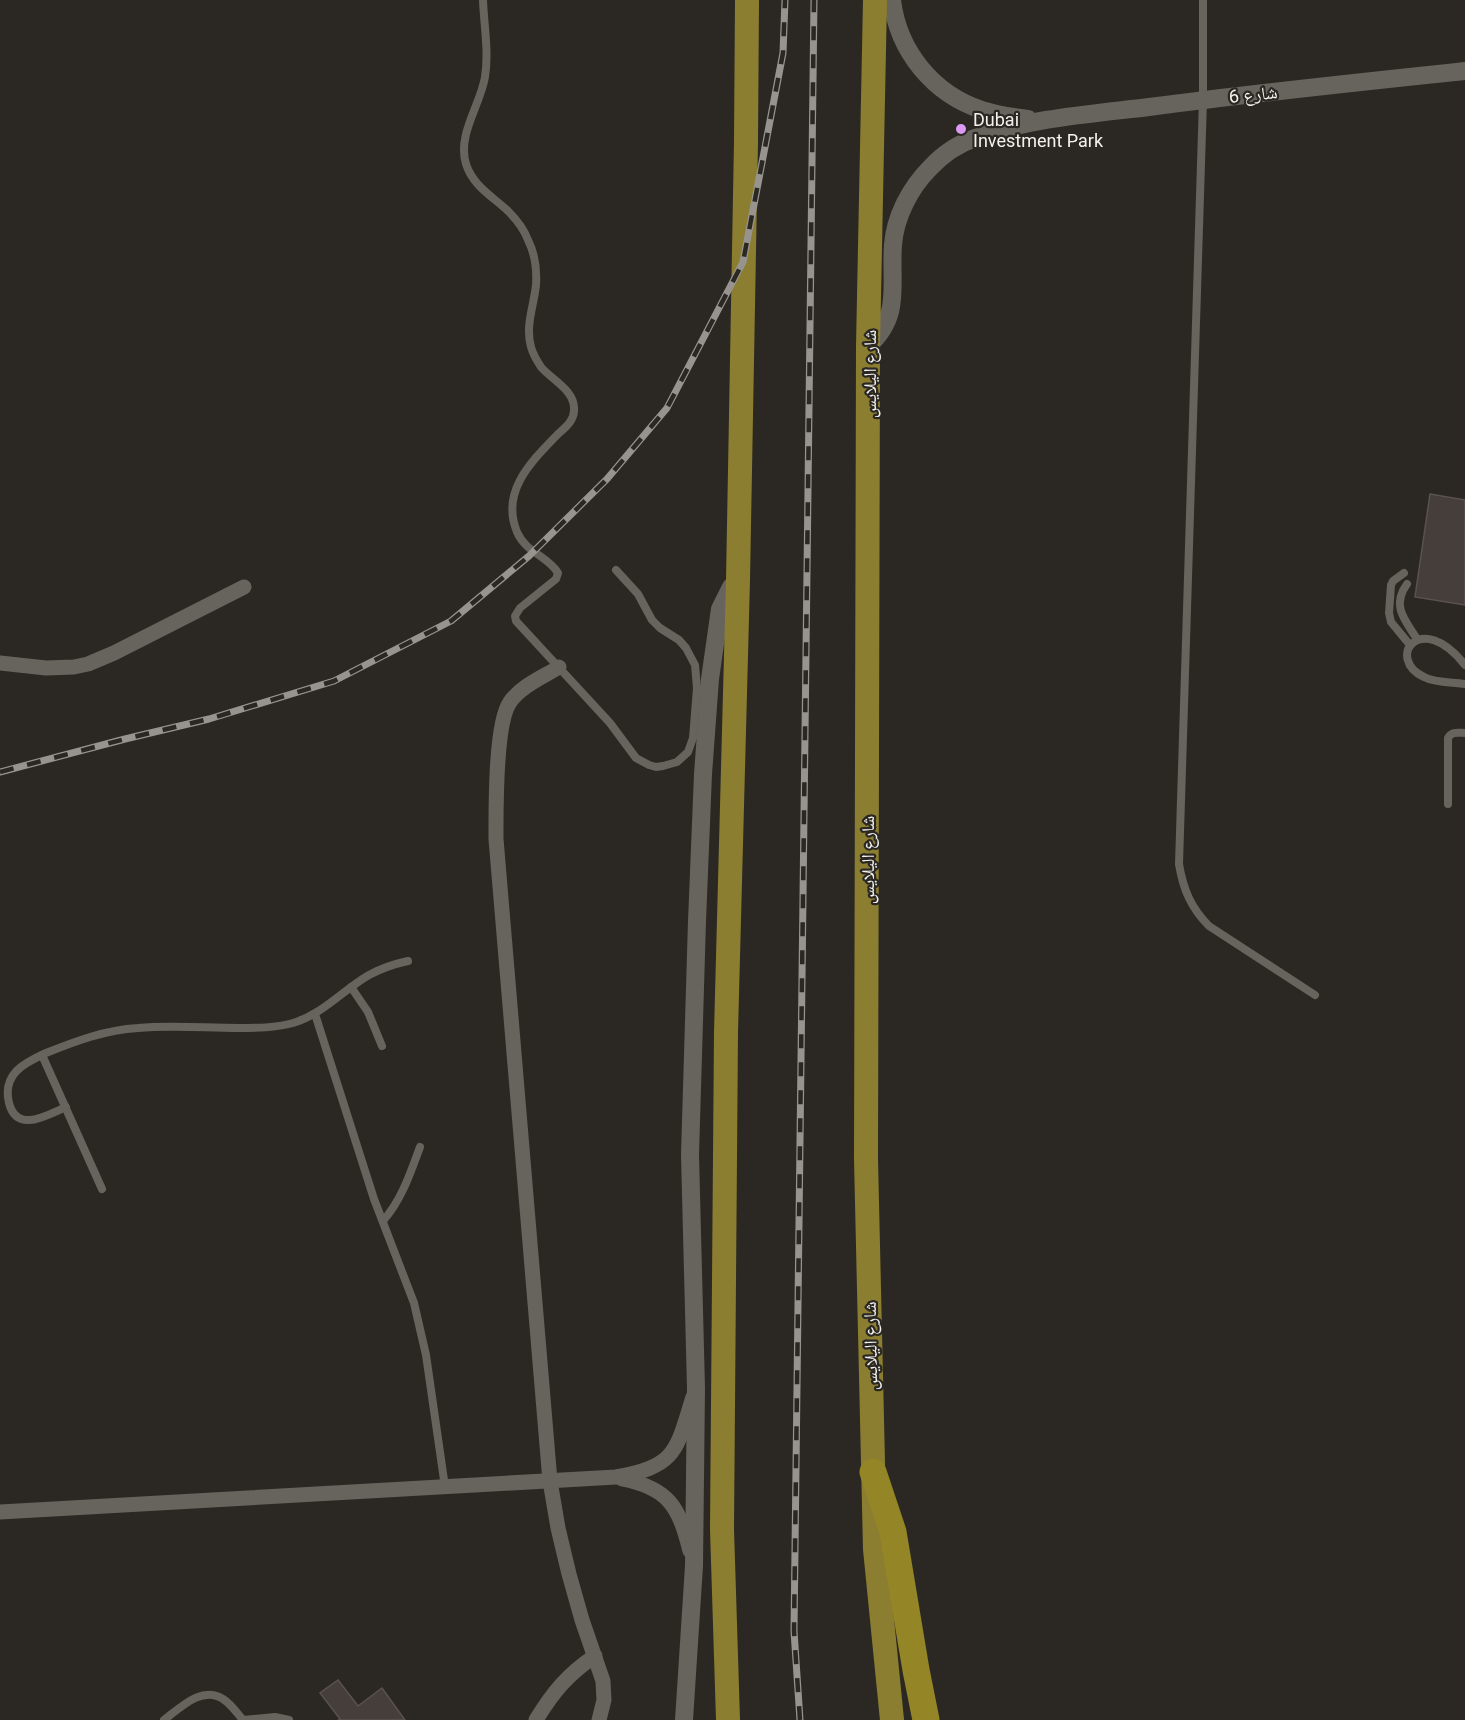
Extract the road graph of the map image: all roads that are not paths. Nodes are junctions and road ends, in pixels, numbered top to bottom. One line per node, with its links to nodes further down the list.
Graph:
1 (483, 0): 18 (lane)
2 (747, 0): 12 (highway)
3 (875, 0): 9 (highway, شارع اليلايس)
4 (892, 0): 8 (street)
5 (1203, 0): 7 (lane)
6 (1465, 70): 7 (street, شارع 6)
7 (1203, 100): 8 (street, شارع 6); 24 (lane)
8 (1042, 121): 9 (street)
9 (868, 346): 33 (highway, شارع اليلايس)
10 (616, 570): 18 (lane)
11 (1404, 573): 15 (lane)
12 (738, 580): 32 (street); 46 (highway)
13 (1407, 584): 15 (lane)
14 (244, 587): 16 (street)
15 (1414, 642): 17 (lane); 19 (lane)
16 (0, 663)
17 (1465, 665)
18 (559, 667): 35 (street)
19 (1465, 684)
20 (1465, 734): 21 (lane)
21 (1448, 804)
22 (408, 961): 23 (lane)
23 (351, 987): 25 (lane); 26 (lane)
24 (1314, 995)
25 (315, 1014): 27 (lane); 31 (lane)
26 (382, 1046)
27 (42, 1055): 28 (lane); 28 (lane)
28 (66, 1107): 30 (lane)
29 (420, 1147): 31 (lane)
30 (102, 1189)
31 (383, 1221): 36 (lane)
32 (696, 1388): 34 (street); 38 (street)
33 (873, 1472): 40 (highway); 47 (highway, شارع اليلايس)
34 (616, 1478): 35 (street); 38 (street)
35 (550, 1481): 36 (street); 39 (street)
36 (445, 1487): 37 (street)
37 (0, 1512)
38 (694, 1566): 45 (street)
39 (595, 1656): 43 (street); 44 (street)
40 (916, 1670): 48 (highway); 49 (highway)
41 (164, 1720): 42 (lane)
42 (289, 1720)
43 (536, 1720)
44 (599, 1720)
45 (684, 1720)
46 (728, 1720)
47 (892, 1720)
48 (926, 1720)
49 (946, 1720)

